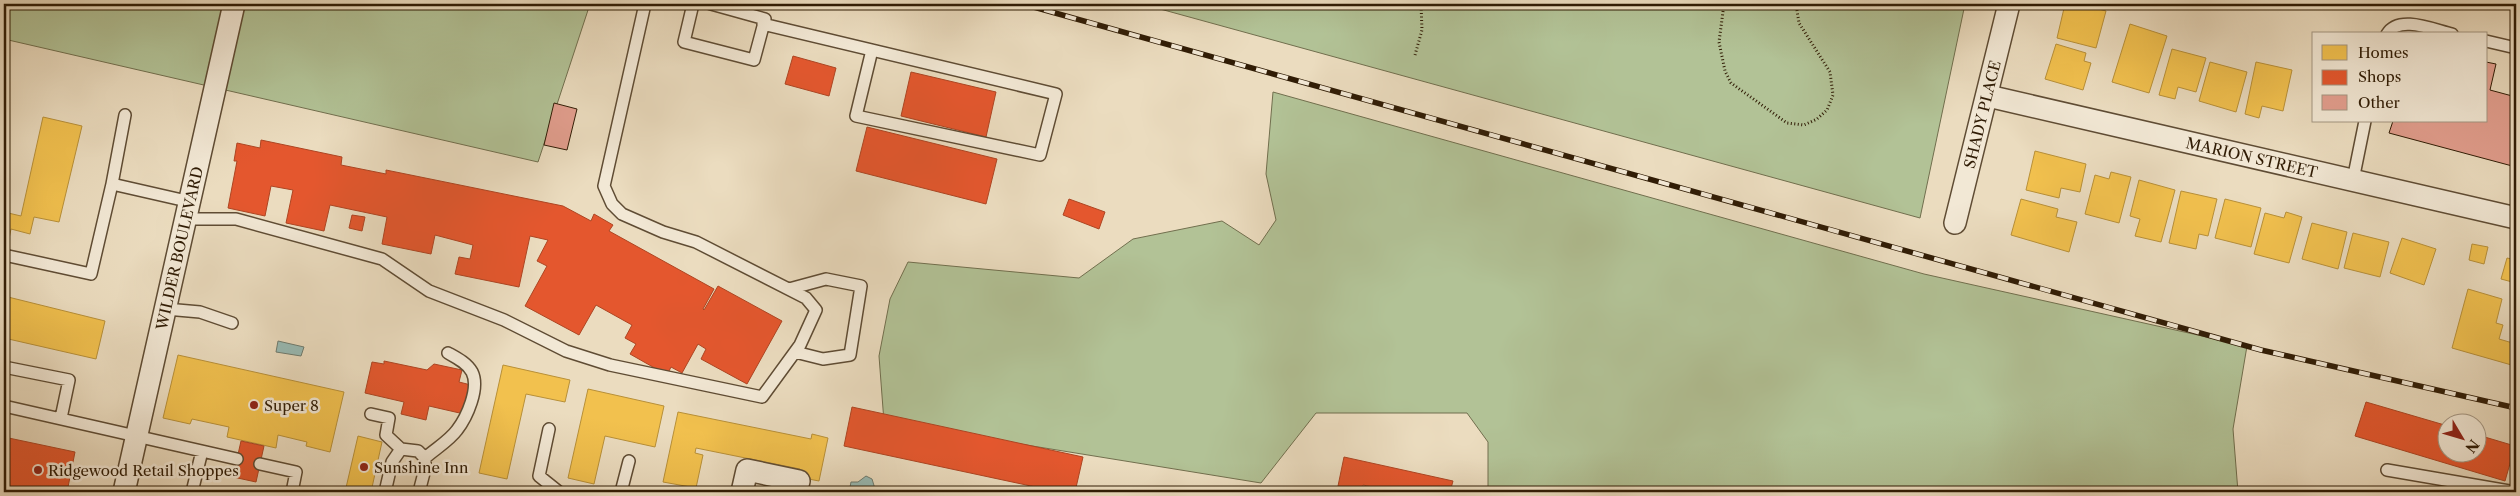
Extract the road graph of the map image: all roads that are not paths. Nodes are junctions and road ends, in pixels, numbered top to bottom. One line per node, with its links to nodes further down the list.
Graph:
1 (234, 4): 17 (street, WILDER BOULEVARD)
2 (645, 4): 21 (lane)
3 (693, 4): 6 (lane)
4 (711, 4): 6 (lane)
5 (2009, 4): 12 (street, SHADY PLACE)
6 (763, 24): 11 (lane)
7 (2389, 32): 8 (lane)
8 (2443, 32)
9 (2488, 41): 10 (lane)
10 (2516, 48)
11 (872, 50): 11 (lane)
12 (1988, 96): 15 (street, MARION STREET); 19 (street, SHADY PLACE)
13 (125, 115): 16 (lane)
14 (2365, 122): 15 (lane)
15 (2352, 180): 18 (street, MARION STREET)
16 (112, 184): 17 (lane); 20 (lane)
17 (189, 210): 23 (street, WILDER BOULEVARD); 26 (lane)
18 (2516, 218)
19 (1955, 223)
20 (4, 255)
21 (789, 289): 26 (lane); 26 (lane)
22 (210, 302): 24 (lane)
23 (166, 309): 24 (lane); 33 (street, WILDER BOULEVARD)
24 (200, 312): 25 (lane)
25 (232, 323)
26 (795, 352)
27 (448, 353): 36 (lane)
28 (4, 367): 31 (lane)
29 (4, 406): 31 (lane)
30 (371, 414): 34 (lane)
31 (61, 418): 33 (lane)
32 (549, 429): 46 (lane)
33 (137, 435): 35 (lane); 41 (street, WILDER BOULEVARD)
34 (401, 449): 36 (lane); 44 (lane)
35 (202, 451): 37 (lane); 42 (lane)
36 (425, 458): 45 (lane)
37 (237, 459)
38 (629, 461): 47 (lane)
39 (260, 464): 43 (lane)
40 (2387, 470): 50 (lane)
41 (124, 492)
42 (192, 492)
43 (292, 492)
44 (385, 492)
45 (419, 492)
46 (559, 492)
47 (621, 492)
48 (742, 492): 49 (street)
49 (796, 492)
50 (2515, 492)

